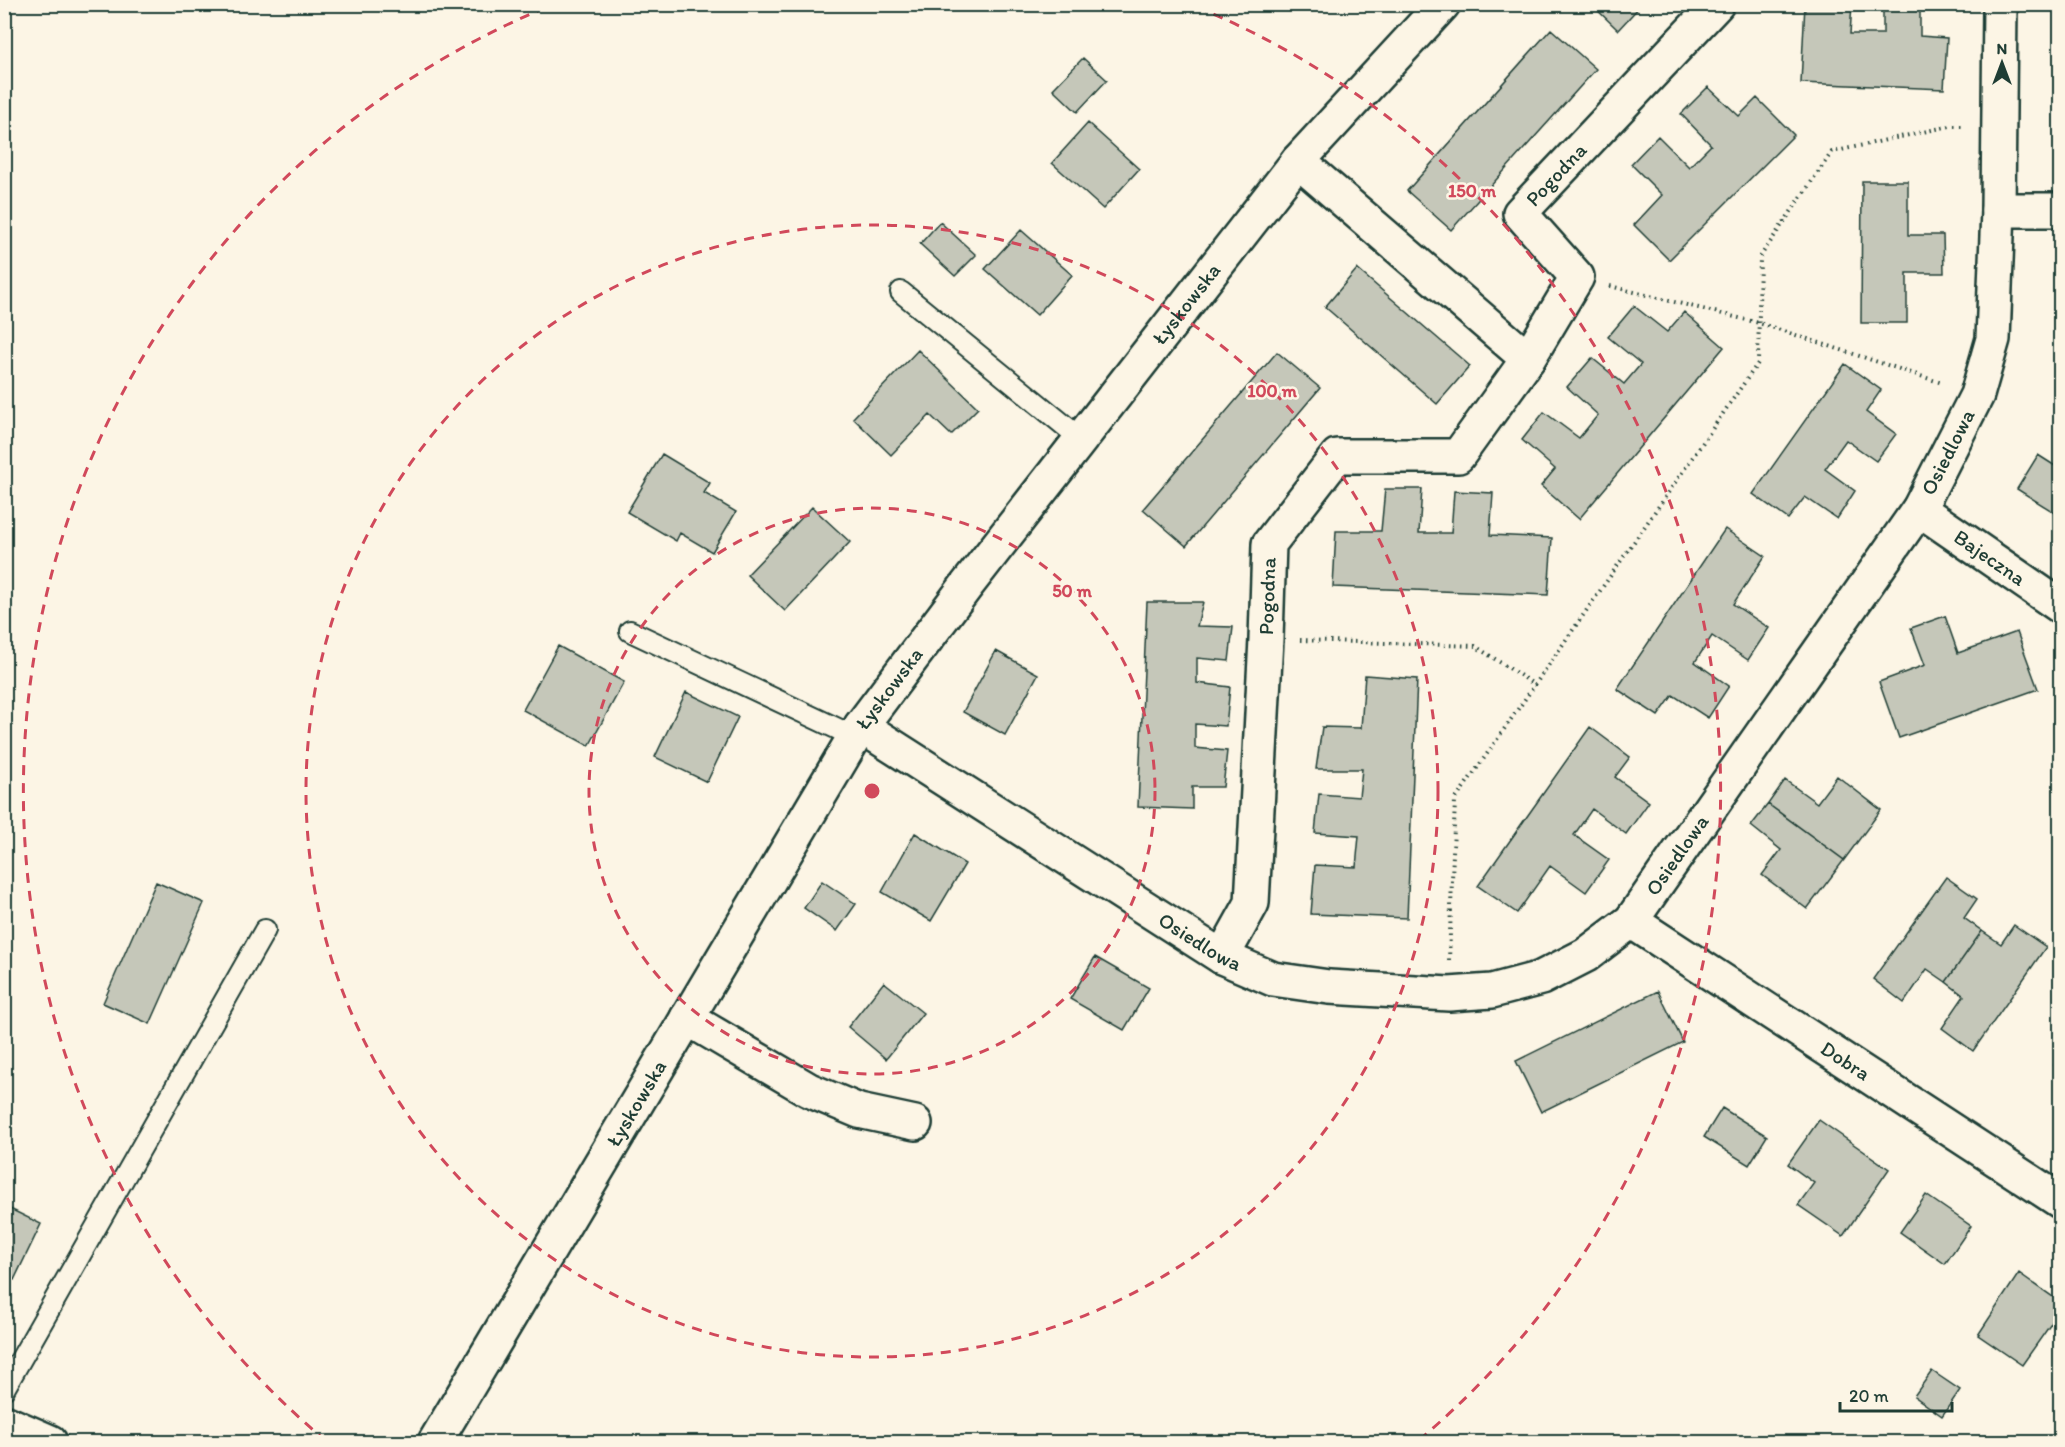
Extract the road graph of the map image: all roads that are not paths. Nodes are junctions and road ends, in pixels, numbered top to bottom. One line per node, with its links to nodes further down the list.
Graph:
1 (1443, 4): 4 (street, Łyskowska)
2 (1717, 4): 8 (street, Pogodna)
3 (2000, 4): 5 (street, Osiedlowa)
4 (1298, 161): 8 (street); 9 (street, Łyskowska)
5 (1998, 210): 6 (street); 10 (street, Osiedlowa)
6 (2061, 210)
7 (902, 292): 9 (lane)
8 (1528, 359): 16 (street, Pogodna)
9 (1081, 439): 13 (street, Łyskowska)
10 (1919, 509): 11 (street, Bajeczna); 14 (street, Osiedlowa)
11 (2061, 606)
12 (630, 631): 13 (lane)
13 (858, 731): 16 (street, Osiedlowa); 17 (street, Łyskowska)
14 (1631, 921): 16 (street, Osiedlowa); 19 (street, Dobra)
15 (265, 930): 20 (lane)
16 (1222, 957)
17 (687, 1018): 18 (street); 23 (street, Łyskowska)
18 (915, 1123)
19 (2061, 1201)
20 (4, 1389)
21 (4, 1422): 22 (street)
22 (50, 1443)
23 (435, 1443)

